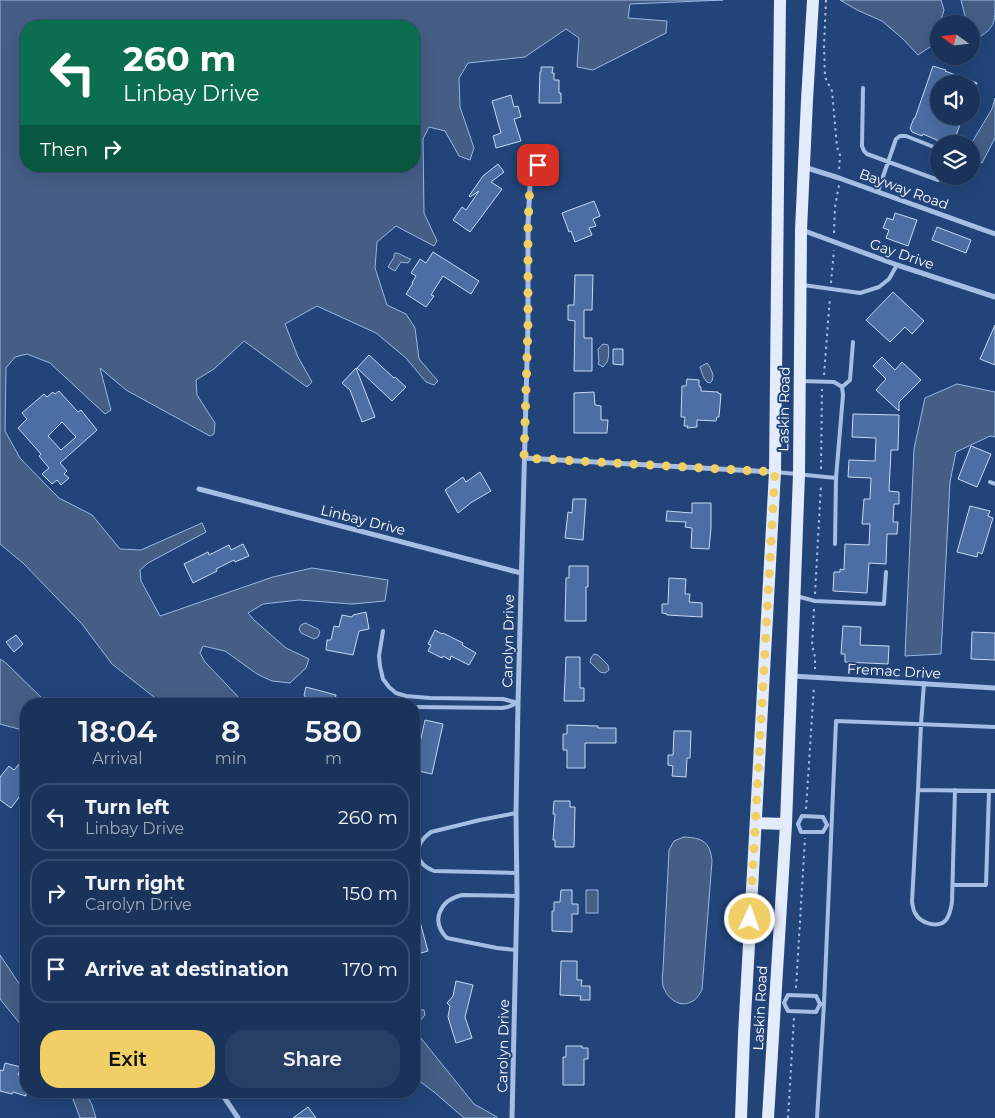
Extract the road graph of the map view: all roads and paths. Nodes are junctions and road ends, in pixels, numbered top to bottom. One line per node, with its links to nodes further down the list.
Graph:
1 (826, 0): 4 (path)
2 (813, 2): 9 (main road, Laskin Road)
3 (780, 3): 21 (main road, Laskin Road)
4 (825, 77)
5 (863, 88): 7 (lane)
6 (930, 145): 7 (lane)
7 (888, 162): 10 (lane); 11 (lane)
8 (538, 165): 20 (street, Carolyn Drive)
9 (804, 166): 11 (street, Bayway Road); 12 (main road, Laskin Road)
10 (930, 177)
11 (878, 192): 13 (street, Bayway Road)
12 (802, 230): 14 (street, Gay Drive); 15 (main road, Laskin Road)
13 (995, 234)
14 (897, 265): 15 (lane); 16 (street, Gay Drive)
15 (801, 285): 18 (main road, Laskin Road)
16 (995, 297)
17 (853, 342): 19 (lane)
18 (800, 381): 19 (lane); 22 (main road, Laskin Road)
19 (842, 387): 23 (lane)
20 (524, 458): 21 (street); 28 (street, Carolyn Drive)
21 (775, 472): 22 (lane); 44 (main road, Laskin Road)
22 (799, 474): 23 (lane); 30 (main road, Laskin Road)
23 (836, 478): 27 (lane)
24 (990, 482): 25 (lane)
25 (995, 484)
26 (199, 489): 28 (street, Linbay Drive)
27 (834, 544)
28 (521, 572): 35 (street, Carolyn Drive)
29 (886, 572): 30 (lane)
30 (794, 596): 32 (main road, Laskin Road)
31 (383, 631): 35 (lane)
32 (791, 676): 33 (street, Fremac Drive); 45 (main road, Laskin Road)
33 (924, 684): 34 (street, Fremac Drive); 37 (lane)
34 (995, 688)
35 (518, 703): 36 (lane); 43 (street, Carolyn Drive)
36 (420, 707)
37 (921, 724): 38 (lane); 39 (lane); 46 (lane)
38 (995, 727)
39 (918, 790): 40 (lane); 50 (lane)
40 (955, 790): 41 (lane); 50 (lane)
41 (989, 790): 42 (lane); 50 (lane)
42 (995, 791)
43 (516, 814): 47 (lane); 49 (street, Carolyn Drive)
44 (756, 823): 45 (main road); 58 (main road, Laskin Road)
45 (792, 824): 46 (lane); 46 (lane); 53 (main road, Laskin Road)
46 (829, 825): 54 (lane)
47 (420, 843)
48 (420, 860): 49 (lane)
49 (517, 873): 51 (street, Carolyn Drive)
50 (953, 885)
51 (517, 896): 52 (street, Carolyn Drive); 52 (lane)
52 (516, 950): 57 (street, Carolyn Drive)
53 (780, 1003): 54 (lane); 54 (lane); 59 (main road, Laskin Road)
54 (822, 1004): 60 (lane)
55 (225, 1098): 56 (street)
56 (238, 1118)
57 (512, 1118)
58 (741, 1118)
59 (768, 1118)
60 (817, 1118)

